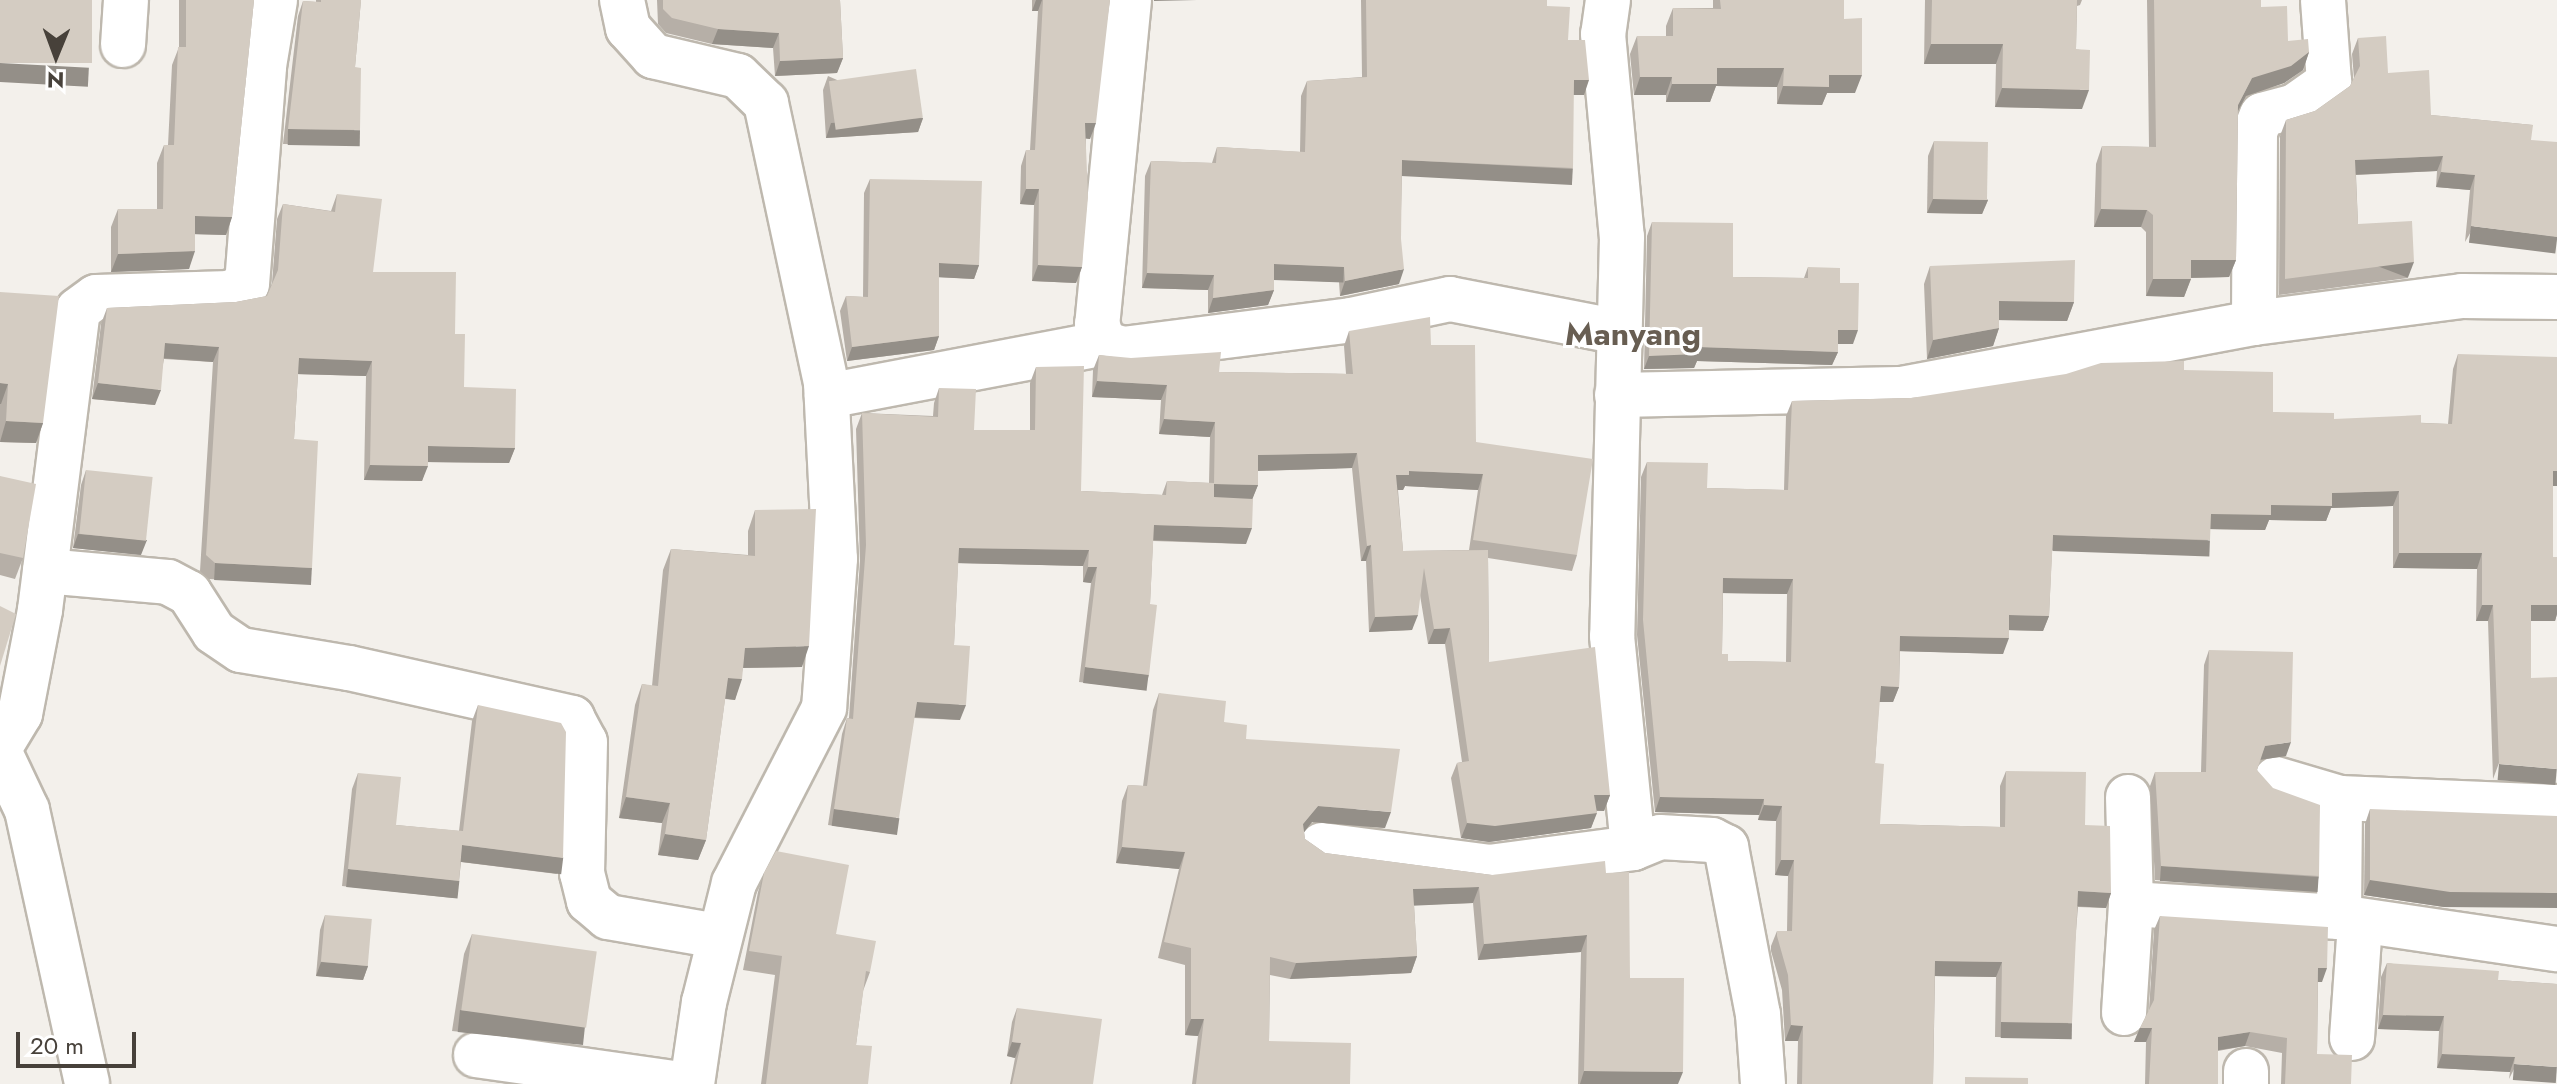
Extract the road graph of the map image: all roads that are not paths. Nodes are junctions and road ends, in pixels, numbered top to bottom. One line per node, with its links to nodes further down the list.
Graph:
1 (126, 0): 7 (street)
2 (275, 0): 14 (street)
3 (622, 0): 13 (street)
4 (1129, 0): 11 (street)
5 (1608, 0): 10 (street)
6 (2323, 0): 9 (street)
7 (123, 45)
8 (2557, 297): 9 (street)
9 (2254, 323): 12 (street)
10 (1619, 332): 11 (street); 12 (street)
11 (1104, 343): 13 (street)
12 (1617, 395): 22 (street)
13 (827, 396): 25 (street)
14 (45, 571): 15 (street); 25 (street)
15 (0, 747)
16 (0, 753): 30 (street)
17 (2276, 779): 19 (street)
18 (2128, 797): 23 (street)
19 (2340, 798): 20 (street); 24 (street)
20 (2557, 807)
21 (1322, 845): 22 (street)
22 (1633, 848): 33 (street)
23 (2131, 904): 24 (street); 27 (street)
24 (2350, 920): 26 (street); 28 (street)
25 (718, 936): 32 (street)
26 (2557, 949)
27 (2124, 1013)
28 (2352, 1038)
29 (476, 1055): 31 (street)
30 (87, 1084)
31 (680, 1084)
32 (692, 1084)
33 (1763, 1084)

